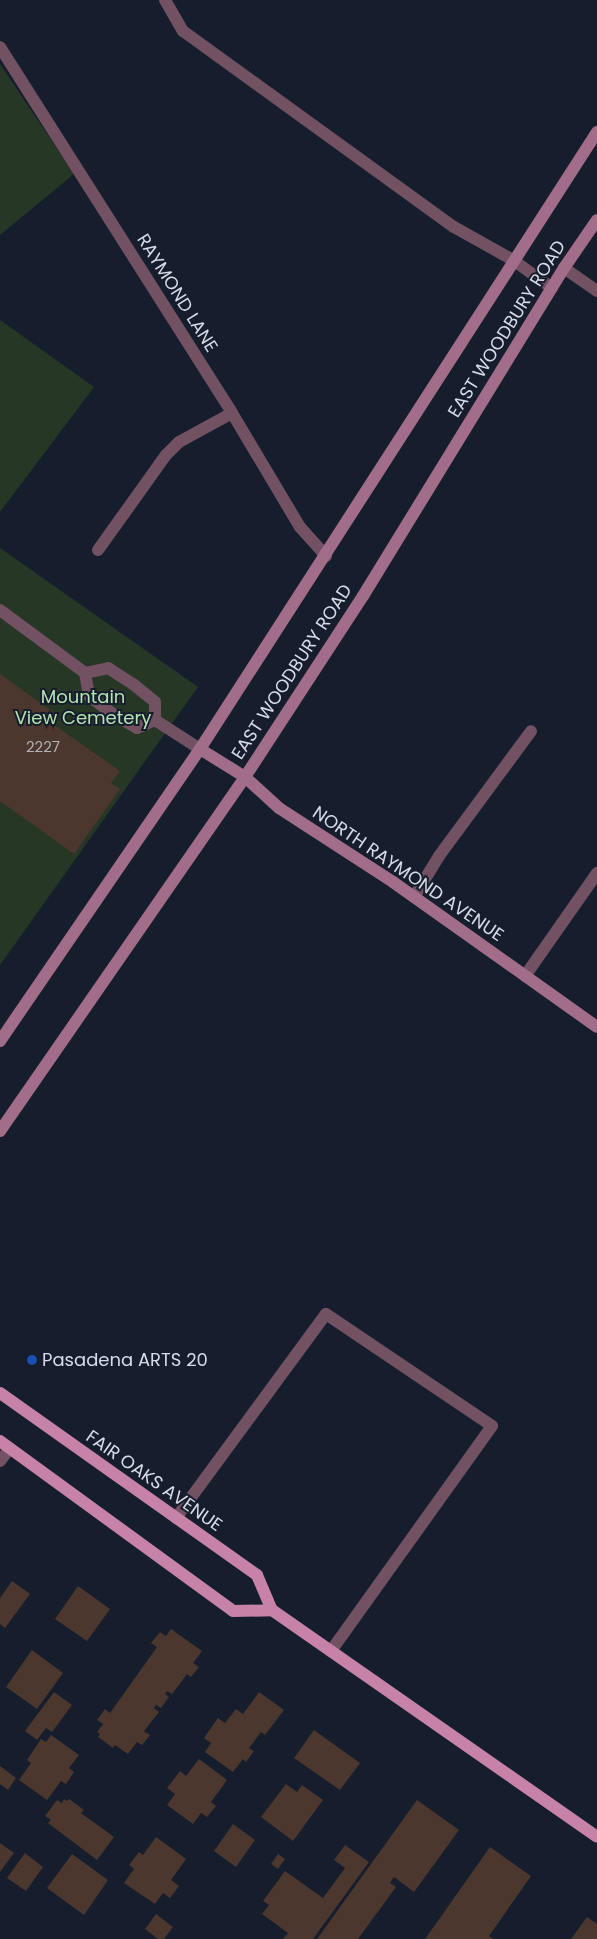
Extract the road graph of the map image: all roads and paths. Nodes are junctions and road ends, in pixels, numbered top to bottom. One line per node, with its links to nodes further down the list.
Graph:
1 (164, 0): 5 (street)
2 (0, 48): 9 (street, RAYMOND LANE)
3 (597, 132): 5 (main road, EAST WOODBURY ROAD)
4 (597, 220): 6 (main road, EAST WOODBURY ROAD)
5 (513, 260): 7 (street); 11 (main road, EAST WOODBURY ROAD)
6 (564, 268): 7 (main road, EAST WOODBURY ROAD); 8 (street)
7 (552, 288): 17 (main road, EAST WOODBURY ROAD)
8 (597, 291)
9 (232, 413): 10 (street); 11 (street, RAYMOND LANE)
10 (98, 550)
11 (326, 556): 16 (main road, EAST WOODBURY ROAD)
12 (0, 610): 13 (street)
13 (84, 673): 14 (street); 14 (street)
14 (155, 720): 16 (street)
15 (531, 731): 19 (street)
16 (200, 749): 17 (main road, NORTH RAYMOND AVENUE); 22 (main road, EAST WOODBURY ROAD)
17 (245, 777): 19 (main road, NORTH RAYMOND AVENUE); 23 (main road, EAST WOODBURY ROAD)
18 (597, 873): 20 (street)
19 (414, 897): 20 (main road, NORTH RAYMOND AVENUE)
20 (525, 976): 21 (main road, NORTH RAYMOND AVENUE)
21 (597, 1027)
22 (0, 1041)
23 (0, 1131)
24 (0, 1393): 27 (main road, FAIR OAKS AVENUE)
25 (5, 1444): 26 (street); 28 (main road)
26 (0, 1461)
27 (176, 1518): 28 (main road, FAIR OAKS AVENUE); 29 (street)
28 (272, 1610): 29 (main road)
29 (332, 1651): 30 (main road)
30 (597, 1837)

